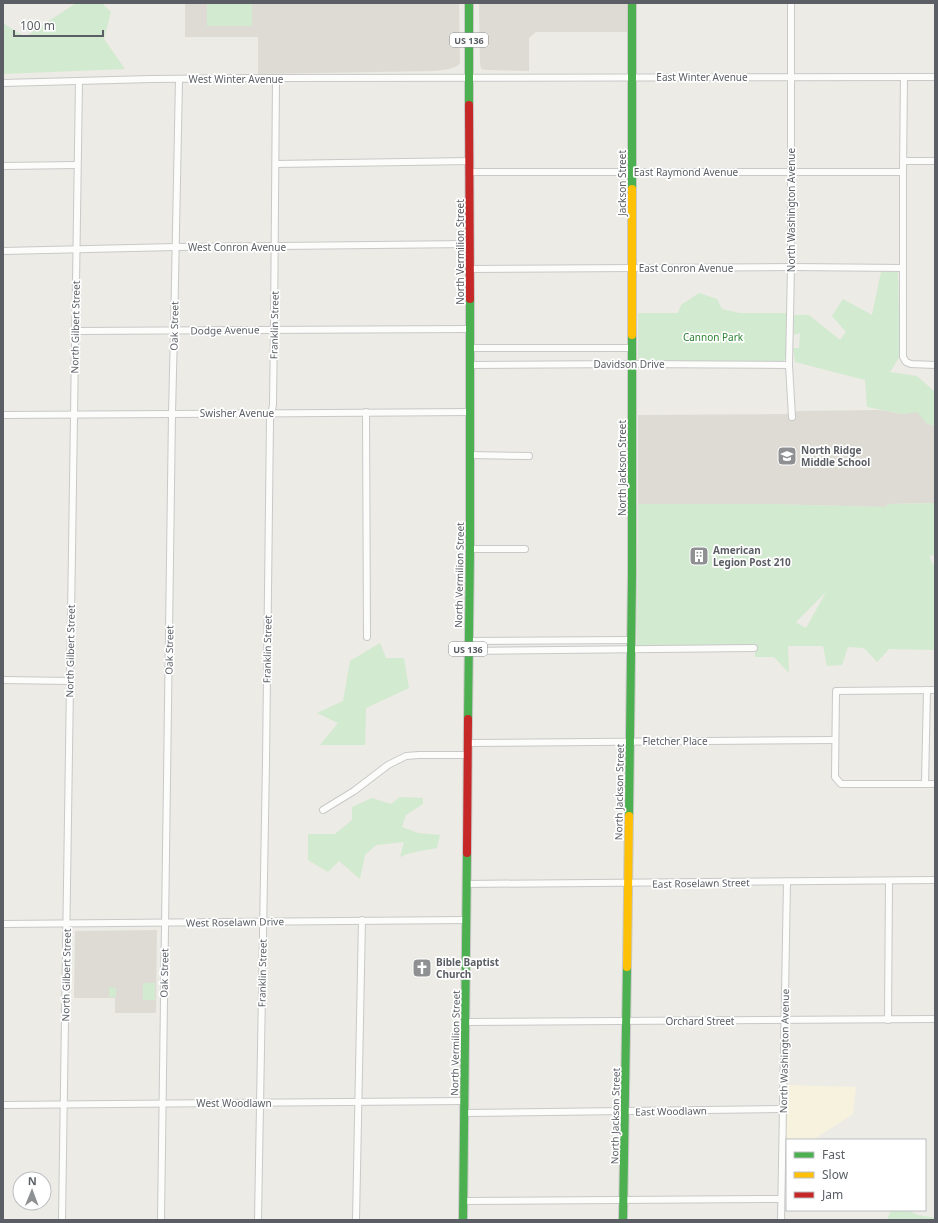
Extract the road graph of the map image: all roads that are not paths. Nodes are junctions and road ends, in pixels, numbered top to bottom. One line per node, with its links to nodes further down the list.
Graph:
1 (469, 3): 9 (main road, North Vermilion Street / US 136)
2 (632, 3): 5 (main road, Jackson Street)
3 (791, 3): 4 (street, North Washington Avenue)
4 (791, 76): 5 (street, East Winter Avenue); 6 (street, East Winter Avenue); 21 (street, North Washington Avenue)
5 (632, 77): 9 (street, East Winter Avenue); 20 (main road, Jackson Street)
6 (904, 77): 7 (street, East Winter Avenue); 14 (street)
7 (935, 77)
8 (276, 78): 9 (street, West Winter Avenue); 10 (street, West Winter Avenue); 16 (street, Franklin Street)
9 (469, 78): 13 (main road, North Vermilion Street / US 136)
10 (179, 79): 11 (street, West Winter Avenue); 24 (street, Oak Street)
11 (79, 81): 12 (street, West Winter Avenue); 17 (street, North Gilbert Street)
12 (3, 83)
13 (470, 161): 16 (street); 19 (main road, North Vermilion Street / US 136)
14 (903, 161): 15 (street); 22 (street)
15 (935, 161)
16 (276, 164): 25 (street, Franklin Street)
17 (77, 165): 18 (street); 26 (street, North Gilbert Street)
18 (3, 166)
19 (470, 172): 20 (street, East Raymond Avenue); 23 (main road, North Vermilion Street / US 136)
20 (632, 172): 21 (street, East Raymond Avenue); 29 (main road, Jackson Street)
21 (791, 172): 22 (street, East Raymond Avenue); 28 (street, North Washington Avenue)
22 (903, 172): 30 (street)
23 (470, 244): 25 (street, West Conron Avenue); 31 (main road, North Vermilion Street / US 136)
24 (176, 247): 25 (street, West Conron Avenue); 26 (street, West Conron Avenue); 35 (street, Oak Street)
25 (274, 247): 32 (street, Franklin Street)
26 (76, 249): 27 (street, West Conron Avenue); 34 (street, North Gilbert Street)
27 (3, 251)
28 (791, 267): 29 (street, East Conron Avenue); 30 (street, East Conron Avenue); 40 (street, North Washington Avenue)
29 (632, 268): 31 (street, East Conron Avenue); 37 (main road, Jackson Street)
30 (903, 268): 41 (street)
31 (470, 269): 33 (main road, North Vermilion Street / US 136)
32 (274, 329): 33 (street, Dodge Avenue); 35 (street, Dodge Avenue); 45 (street, Franklin Street)
33 (470, 329): 36 (main road, North Vermilion Street / US 136)
34 (75, 330): 35 (street, Dodge Avenue); 46 (street, North Gilbert Street)
35 (174, 331): 44 (street, Oak Street)
36 (470, 348): 37 (street, Davidson Drive); 39 (main road, North Vermilion Street / US 136)
37 (632, 348): 38 (main road, Jackson Street)
38 (632, 364): 39 (street, Davidson Drive); 40 (street, Davidson Drive); 54 (main road, North Jackson Street)
39 (470, 365): 43 (main road, North Vermilion Street / US 136)
40 (789, 365): 48 (street, North Washington Avenue)
41 (935, 365)
42 (366, 412): 43 (street, Swisher Avenue); 45 (street, Swisher Avenue); 53 (street)
43 (471, 412): 49 (main road, North Vermilion Street / US 136)
44 (172, 413): 45 (street, Swisher Avenue); 46 (street, Swisher Avenue); 78 (street, Oak Street)
45 (271, 413): 77 (street, Franklin Street)
46 (74, 414): 47 (street, Swisher Avenue); 60 (street, North Gilbert Street)
47 (3, 415)
48 (792, 417)
49 (470, 455): 50 (street); 51 (main road, North Vermilion Street / US 136)
50 (529, 456)
51 (470, 549): 52 (street); 55 (main road, North Vermilion Street / US 136)
52 (525, 549)
53 (367, 637)
54 (631, 640): 55 (street); 57 (main road, North Jackson Street)
55 (468, 642): 58 (main road, North Vermilion Street / US 136)
56 (754, 648): 57 (street)
57 (631, 649): 58 (street); 64 (main road, North Jackson Street)
58 (468, 651): 65 (main road, North Vermilion Street / US 136)
59 (3, 680): 60 (street)
60 (70, 681): 80 (street, North Gilbert Street)
61 (927, 690): 62 (street); 63 (street); 67 (street)
62 (935, 690)
63 (835, 740): 64 (street, Fletcher Place); 67 (street)
64 (630, 741): 65 (street, Fletcher Place); 74 (main road, North Jackson Street)
65 (468, 743): 66 (main road, North Vermilion Street / US 136)
66 (468, 756): 69 (street); 73 (main road, North Vermilion Street / US 136)
67 (925, 784): 68 (street)
68 (935, 784)
69 (323, 810)
70 (935, 880): 71 (street, East Roselawn Street)
71 (889, 881): 72 (street, East Roselawn Street); 83 (street)
72 (787, 882): 74 (street, East Roselawn Street); 82 (street, North Washington Avenue)
73 (466, 884): 74 (street, East Roselawn Street); 76 (main road, North Vermilion Street / US 136)
74 (628, 884): 84 (main road, North Jackson Street)
75 (362, 920): 76 (street, West Roselawn Drive); 77 (street, West Roselawn Drive); 87 (street)
76 (466, 920): 85 (main road, North Vermilion Street / US 136)
77 (263, 921): 78 (street, West Roselawn Drive); 88 (street, Franklin Street)
78 (165, 923): 80 (street, West Roselawn Drive); 89 (street, Oak Street)
79 (3, 924): 80 (street, West Roselawn Drive)
80 (67, 924): 91 (street, North Gilbert Street)
81 (935, 1019): 83 (street, Orchard Street)
82 (785, 1020): 83 (street, Orchard Street); 84 (street, Orchard Street); 92 (street, North Washington Avenue)
83 (888, 1020)
84 (627, 1021): 85 (street, Orchard Street); 93 (main road, North Jackson Street)
85 (465, 1022): 86 (main road, North Vermilion Street / US 136)
86 (464, 1101): 87 (street, West Woodlawn); 94 (main road, North Vermilion Street / US 136)
87 (359, 1102): 88 (street, West Woodlawn); 101 (street)
88 (261, 1103): 89 (street, West Woodlawn); 100 (street, Franklin Street)
89 (162, 1104): 91 (street, West Woodlawn); 99 (street, Oak Street)
90 (3, 1105): 91 (street, West Woodlawn)
91 (65, 1105): 98 (street, North Gilbert Street)
92 (783, 1109): 93 (street, East Woodlawn); 95 (street, North Washington Avenue)
93 (624, 1111): 94 (street, East Woodlawn); 96 (main road, North Jackson Street)
94 (464, 1113): 97 (main road, North Vermilion Street / US 136)
95 (781, 1199): 96 (street); 104 (street, North Washington Avenue)
96 (624, 1200): 97 (street); 103 (main road, North Jackson Street)
97 (464, 1201): 102 (main road, North Vermilion Street / US 136)
98 (62, 1220)
99 (161, 1220)
100 (258, 1220)
101 (356, 1220)
102 (463, 1220)
103 (623, 1220)
104 (781, 1220)

